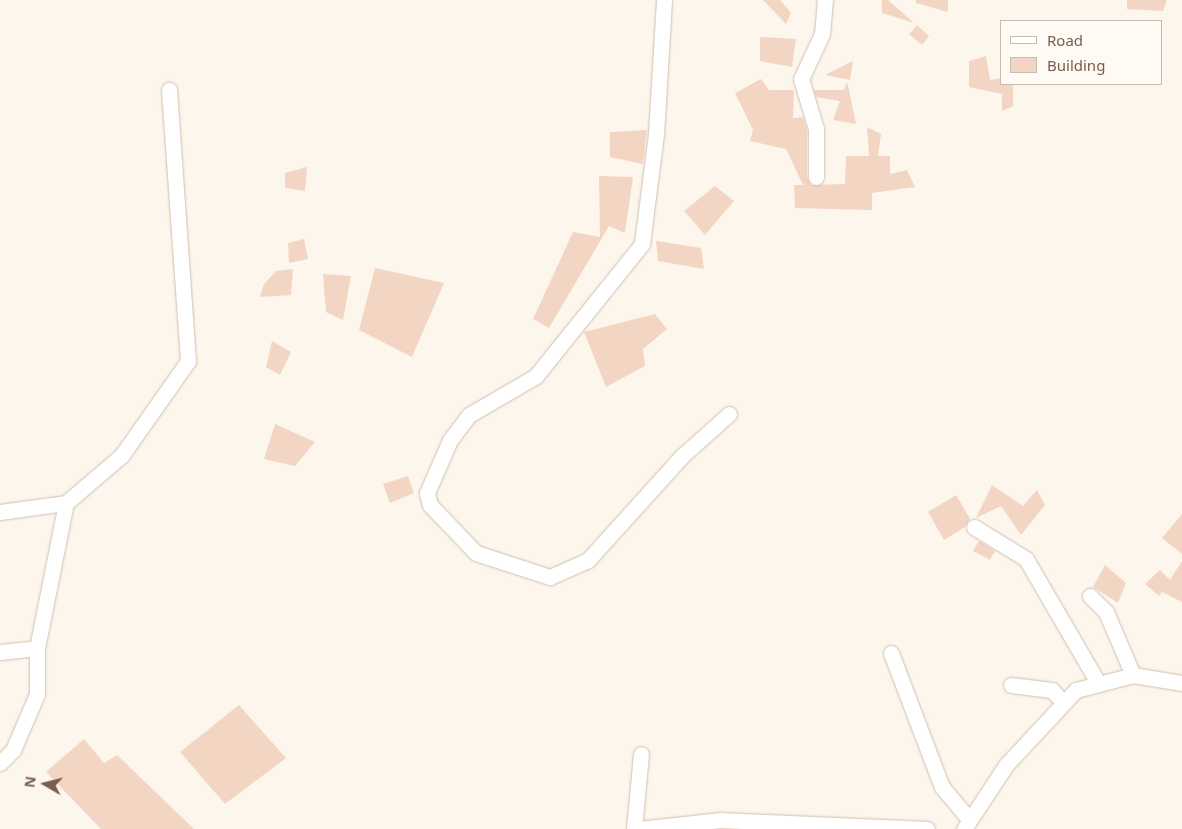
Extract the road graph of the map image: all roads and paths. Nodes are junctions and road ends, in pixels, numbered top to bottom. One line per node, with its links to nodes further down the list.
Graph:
1 (664, 0): 5 (street)
2 (825, 0): 4 (street)
3 (169, 90): 6 (street)
4 (816, 177)
5 (729, 414)
6 (66, 503): 7 (street); 10 (street)
7 (0, 512)
8 (974, 527): 14 (street)
9 (1090, 596): 13 (street)
10 (37, 648): 11 (street); 19 (street)
11 (0, 652)
12 (891, 653): 20 (street)
13 (1134, 675): 14 (street); 15 (street)
14 (1097, 681): 17 (street)
15 (1182, 683)
16 (1011, 685): 17 (street)
17 (1062, 701): 20 (street)
18 (641, 754): 21 (street)
19 (0, 763)
20 (966, 823)
21 (634, 829)
22 (639, 829): 23 (street)
23 (927, 829)

